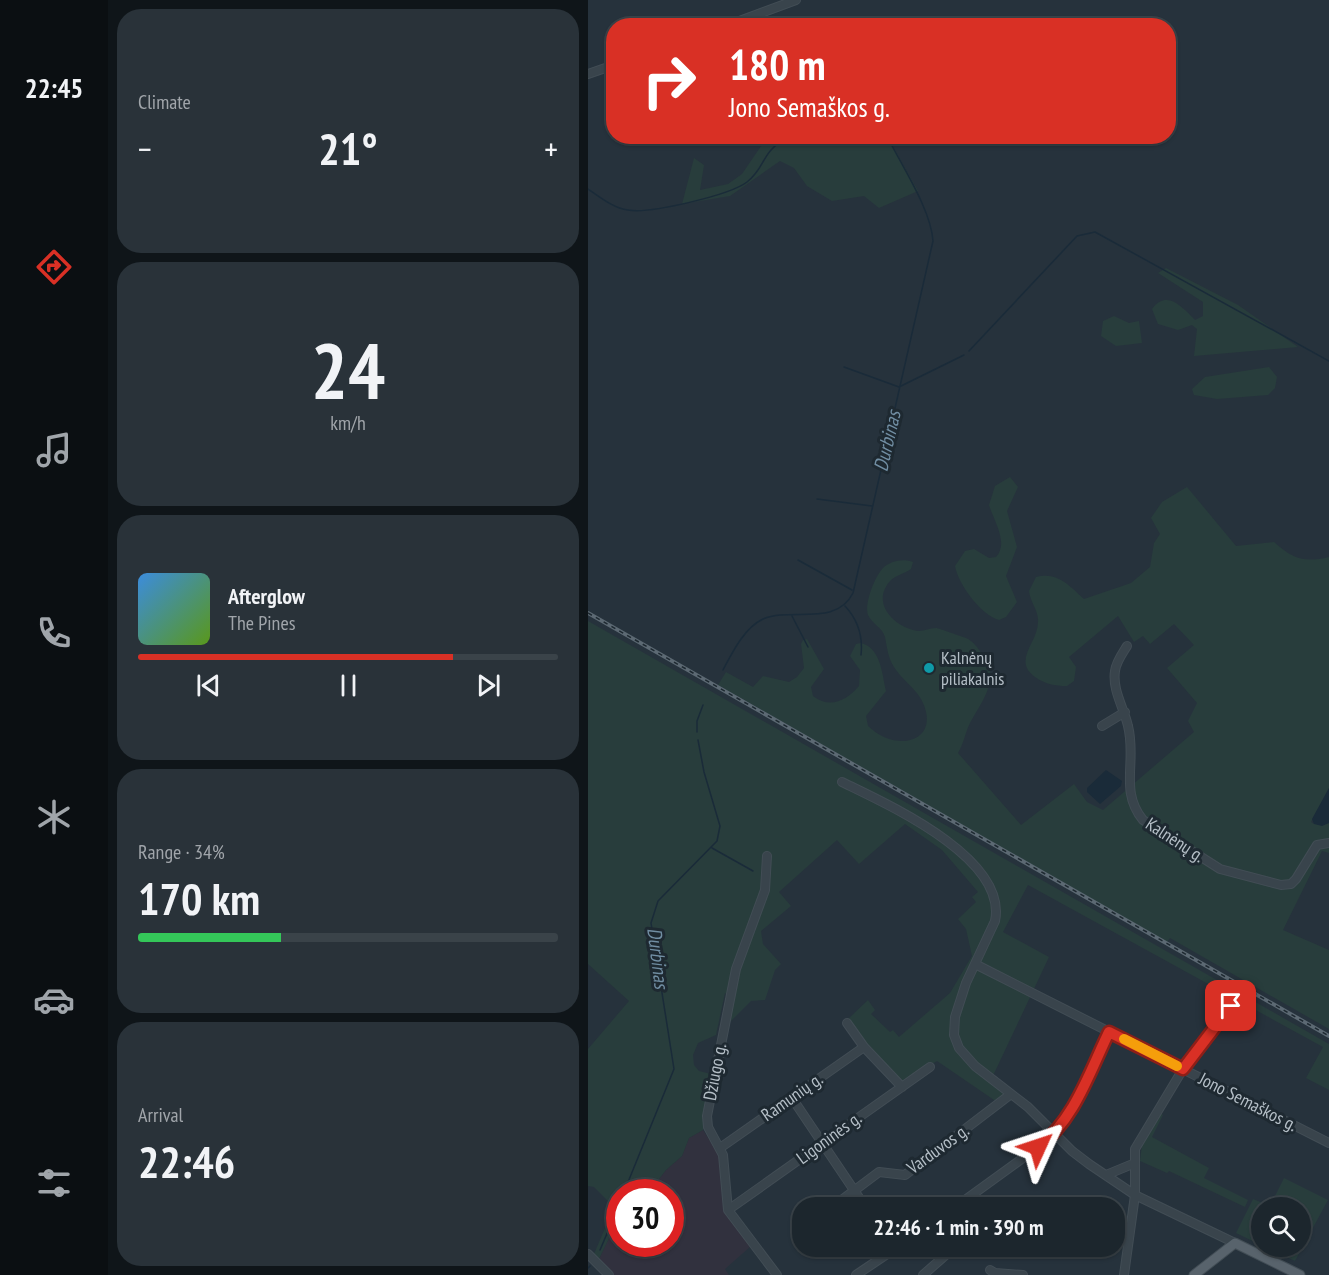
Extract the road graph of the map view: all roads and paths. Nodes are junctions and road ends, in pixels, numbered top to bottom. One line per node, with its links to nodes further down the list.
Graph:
1 (796, 0): 2 (street)
2 (748, 18)
3 (606, 68): 4 (street)
4 (588, 74)
5 (1127, 646): 6 (street, Kalnėnų g.)
6 (1125, 712): 7 (street); 9 (street, Kalnėnų g.)
7 (1102, 726)
8 (842, 782): 11 (street)
9 (1329, 843)
10 (767, 856): 24 (street, Džiugo g.)
11 (975, 964): 14 (street, Jono Semaškos g.); 19 (street)
12 (1231, 1006): 17 (street)
13 (847, 1023): 15 (street)
14 (1109, 1032): 17 (street, Jono Semaškos g.); 21 (street)
15 (864, 1047): 18 (street); 20 (street, Ramunių g.)
16 (930, 1067): 18 (street, Ligoninės g.)
17 (1183, 1069): 23 (street, Jono Semaškos g.); 25 (street)
18 (902, 1087): 22 (street, Ligoninės g.)
19 (1011, 1094): 21 (street); 27 (street, Varduvos g.)
20 (792, 1098): 22 (street); 24 (street, Ramunių g.)
21 (1056, 1134): 26 (street); 31 (street)
22 (821, 1143): 27 (street); 32 (street, Ligoninės g.)
23 (1329, 1143)
24 (720, 1148): 32 (street, Džiugo g.)
25 (1135, 1163): 26 (street); 28 (street)
26 (1106, 1175): 28 (street)
27 (854, 1190): 29 (street, Varduvos g.); 30 (street)
28 (1135, 1195): 33 (street); 43 (street)
29 (845, 1197)
30 (859, 1197)
31 (969, 1197)
32 (728, 1210): 39 (street, Džiugo g.)
33 (1235, 1243): 44 (main road); 45 (main road)
34 (588, 1254): 38 (street)
35 (882, 1257): 40 (street)
36 (947, 1257): 41 (street)
37 (990, 1270): 42 (street)
38 (609, 1275)
39 (777, 1275)
40 (856, 1275)
41 (924, 1275)
42 (1023, 1275)
43 (1124, 1275)
44 (1194, 1275)
45 (1300, 1275)

